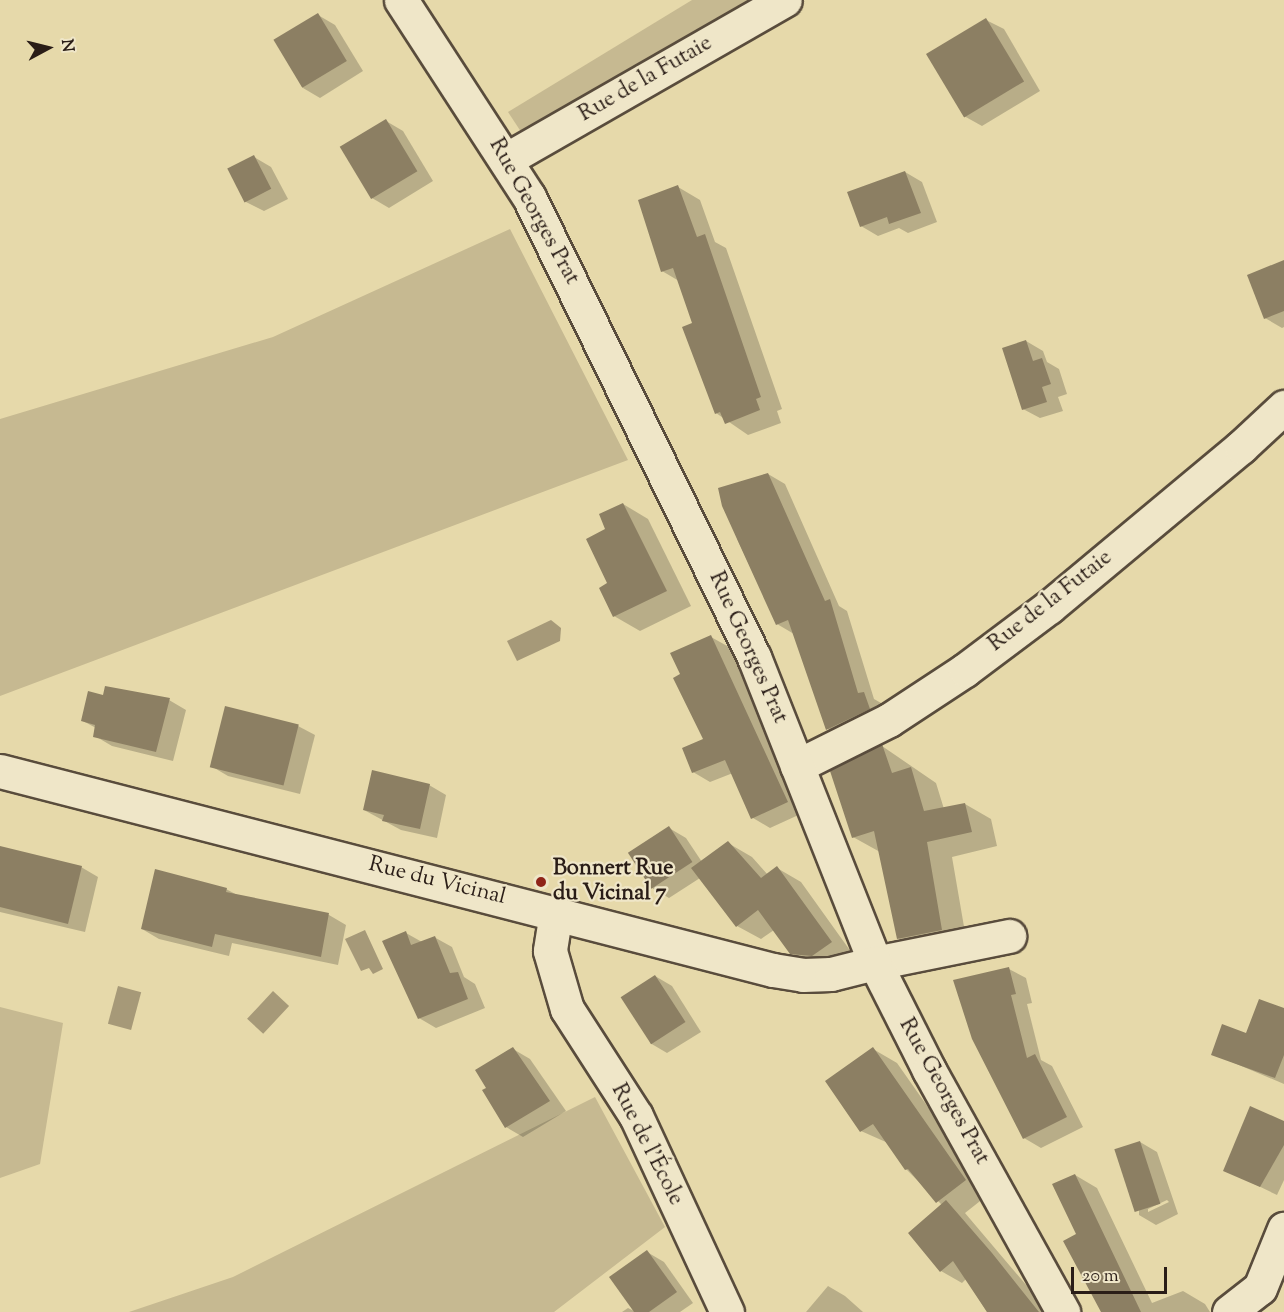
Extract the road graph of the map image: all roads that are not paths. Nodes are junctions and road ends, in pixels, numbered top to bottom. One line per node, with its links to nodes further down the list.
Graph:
1 (401, 0): 3 (street, Rue Georges Prat)
2 (785, 0): 3 (street, Rue de la Futaie)
3 (507, 159): 5 (street, Rue Georges Prat)
4 (1284, 407): 5 (street, Rue de la Futaie)
5 (797, 766): 9 (street, Rue Georges Prat)
6 (0, 771): 7 (street, Rue du Vicinal)
7 (556, 912): 9 (street, Rue du Vicinal); 12 (street, Rue de l'École)
8 (1009, 936): 9 (street, Rue du Vicinal)
9 (875, 963): 13 (street, Rue Georges Prat)
10 (1284, 1229): 11 (street)
11 (1272, 1290): 14 (street)
12 (728, 1312)
13 (1063, 1312)
14 (1229, 1312)

